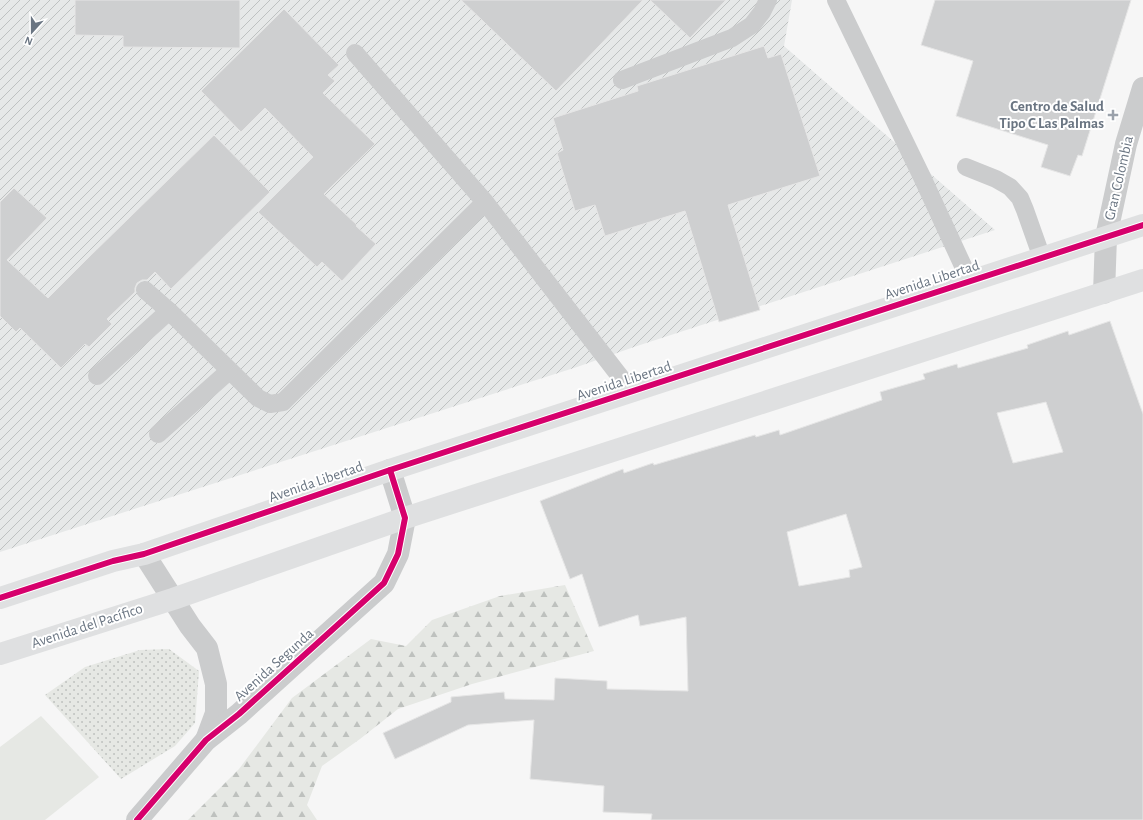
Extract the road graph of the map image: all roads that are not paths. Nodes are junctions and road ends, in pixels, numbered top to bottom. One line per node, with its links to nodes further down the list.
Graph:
1 (768, 0): 4 (lane)
2 (836, 0): 12 (lane)
3 (355, 53): 7 (lane)
4 (622, 80)
5 (1143, 88): 9 (street, Gran Colombia)
6 (966, 167): 10 (lane)
7 (485, 202): 16 (lane); 18 (lane)
8 (1143, 225): 9 (main road, Avenida Libertad)
9 (1106, 237): 10 (main road, Avenida Libertad); 14 (street, Gran Colombia)
10 (1042, 258): 12 (main road, Avenida Libertad)
11 (1143, 280): 14 (main road)
12 (970, 281): 18 (main road, Avenida Libertad)
13 (146, 290): 15 (lane)
14 (1104, 293): 21 (main road)
15 (168, 311): 16 (lane); 17 (lane)
16 (229, 371): 19 (lane)
17 (98, 376)
18 (632, 392): 20 (main road, Avenida Libertad)
19 (158, 434)
20 (390, 470): 21 (street); 22 (main road, Avenida Libertad)
21 (405, 518): 24 (main road); 26 (street, Avenida Segunda)
22 (144, 554): 23 (main road, Avenida Libertad); 24 (street, Avenida Segunda)
23 (0, 598)
24 (173, 598): 25 (main road, Avenida del Pacífico); 26 (street, Avenida Segunda)
25 (0, 654)
26 (206, 740): 27 (street, Avenida Segunda)
27 (137, 820)

